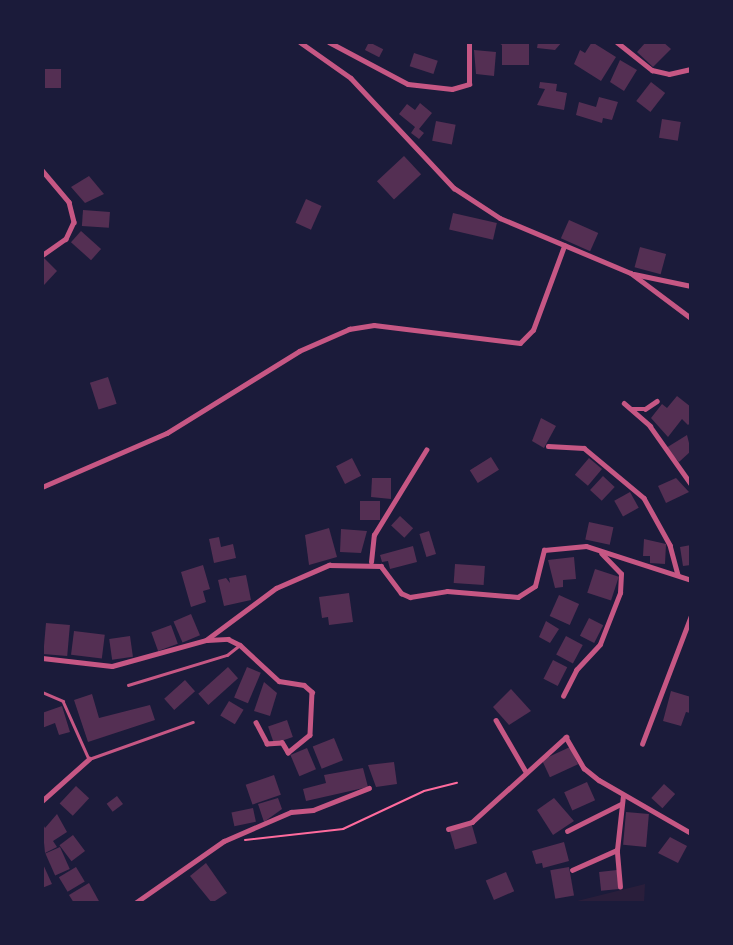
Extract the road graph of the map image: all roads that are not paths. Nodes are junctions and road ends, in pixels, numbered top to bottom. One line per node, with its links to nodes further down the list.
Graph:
1 (300, 42): 7 (street)
2 (329, 42): 3 (street)
3 (469, 42)
4 (617, 42): 5 (street)
5 (691, 69)
6 (42, 170): 8 (street)
7 (564, 246): 9 (street); 18 (street)
8 (42, 256)
9 (631, 273): 10 (street); 11 (street)
10 (691, 286)
11 (691, 318)
12 (657, 401): 14 (street)
13 (624, 402): 14 (street)
14 (631, 409): 17 (street)
15 (548, 446): 21 (street)
16 (426, 450): 20 (street)
17 (691, 484)
18 (42, 486)
19 (600, 551): 20 (street); 21 (street); 29 (street)
20 (371, 562): 24 (street)
21 (678, 576): 22 (street)
22 (691, 580)
23 (691, 616): 33 (street)
24 (206, 640): 25 (street); 26 (street)
25 (240, 645): 27 (lane); 32 (street)
26 (42, 658)
27 (128, 685)
28 (42, 692): 34 (lane)
29 (563, 696)
30 (496, 720): 35 (street)
31 (193, 722): 34 (lane)
32 (256, 723)
33 (642, 744)
34 (89, 760): 38 (street)
35 (526, 771): 37 (street); 40 (street)
36 (369, 788): 46 (street)
37 (623, 796): 39 (street); 42 (street)
38 (42, 801)
39 (621, 803): 41 (street); 43 (street)
40 (448, 829)
41 (567, 831)
42 (691, 833)
43 (617, 850): 44 (street); 45 (street)
44 (572, 870)
45 (620, 887)
46 (135, 903)

